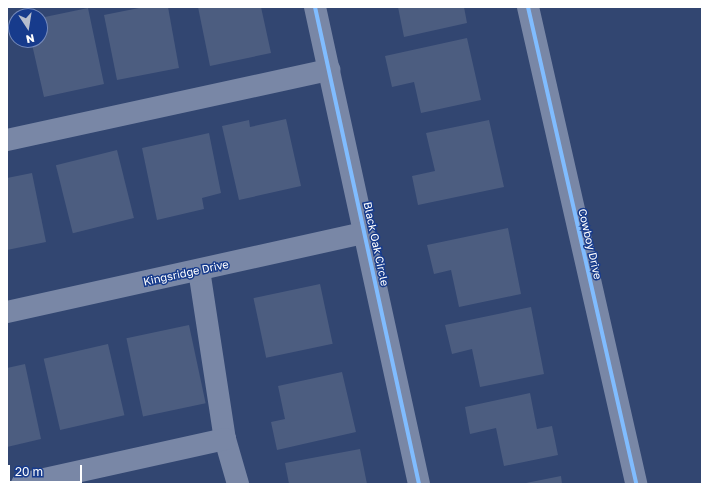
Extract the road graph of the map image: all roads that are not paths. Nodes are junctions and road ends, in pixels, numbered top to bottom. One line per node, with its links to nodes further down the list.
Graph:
1 (315, 7): 3 (street, Black Oak Circle)
2 (528, 7): 12 (street, Cowboy Drive)
3 (329, 70): 4 (street); 5 (street, Black Oak Circle)
4 (7, 140)
5 (364, 233): 6 (street, Kingsridge Drive); 11 (street, Black Oak Circle)
6 (199, 270): 7 (street, Kingsridge Drive); 8 (street)
7 (7, 312)
8 (225, 439): 9 (street); 10 (street)
9 (22, 484)
10 (238, 484)
11 (419, 484)
12 (636, 484)

